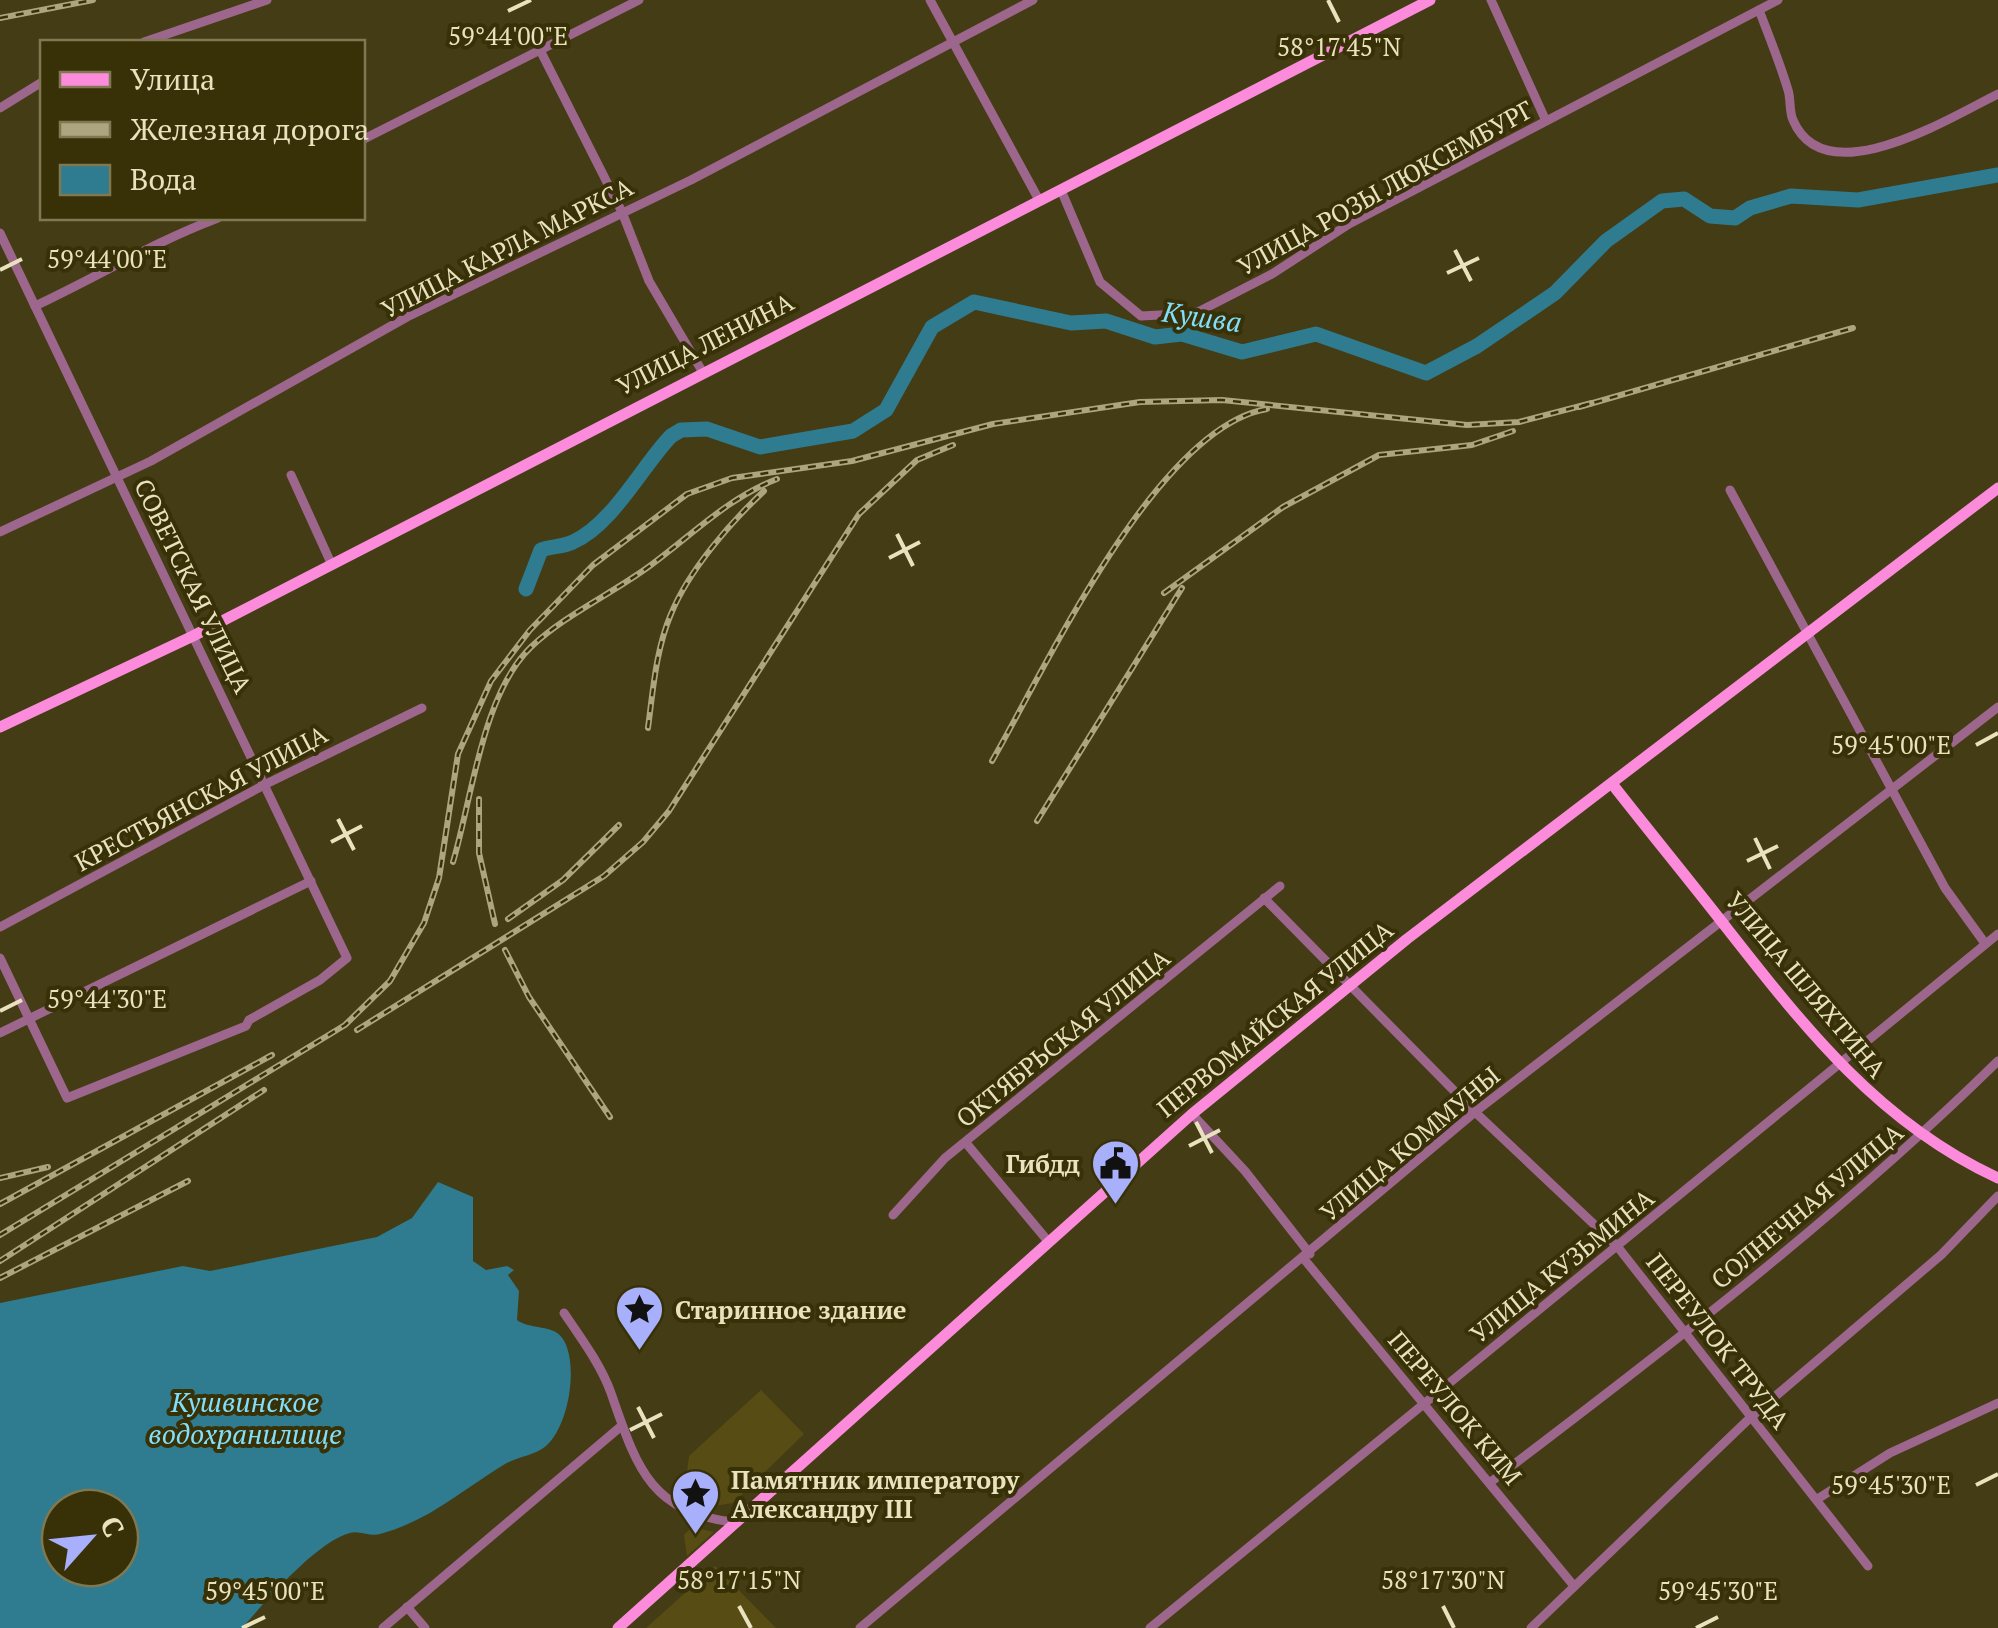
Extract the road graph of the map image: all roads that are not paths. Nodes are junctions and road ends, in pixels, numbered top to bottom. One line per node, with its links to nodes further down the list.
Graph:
1 (267, 0): 9 (street)
2 (639, 0): 11 (street)
3 (930, 0): 10 (street)
4 (1032, 0): 10 (street, УЛИЦА КАРЛА МАРКСА)
5 (1430, 0): 17 (main road, УЛИЦА ЛЕНИНА)
6 (1491, 0): 15 (street)
7 (1778, 0): 8 (street, УЛИЦА РОЗЫ ЛЮКСЕМБУРГ)
8 (1759, 10): 13 (street); 15 (street, УЛИЦА РОЗЫ ЛЮКСЕМБУРГ)
9 (150, 40)
10 (957, 43): 18 (street); 19 (street, УЛИЦА КАРЛА МАРКСА)
11 (541, 52): 16 (street); 19 (street)
12 (40, 83): 14 (street)
13 (1998, 94)
14 (0, 108)
15 (1546, 121): 17 (street, УЛИЦА РОЗЫ ЛЮКСЕМБУРГ)
16 (365, 139)
17 (1061, 190): 18 (main road, УЛИЦА ЛЕНИНА)
18 (1039, 200): 23 (main road, УЛИЦА ЛЕНИНА)
19 (622, 212): 23 (street); 25 (street, УЛИЦА КАРЛА МАРКСА)
20 (213, 220): 22 (street)
21 (0, 232): 22 (street, СОВЕТСКАЯ УЛИЦА)
22 (35, 306): 25 (street, СОВЕТСКАЯ УЛИЦА)
23 (702, 371): 29 (main road, УЛИЦА ЛЕНИНА)
24 (291, 475): 29 (street)
25 (118, 476): 28 (street, УЛИЦА КАРЛА МАРКСА); 31 (street, СОВЕТСКАЯ УЛИЦА)
26 (1998, 488): 30 (main road, ПЕРВОМАЙСКАЯ УЛИЦА)
27 (1730, 490): 30 (street)
28 (0, 532)
29 (331, 563): 31 (main road, УЛИЦА ЛЕНИНА)
30 (1808, 634): 36 (main road, ПЕРВОМАЙСКАЯ УЛИЦА); 37 (street)
31 (193, 636): 34 (main road, УЛИЦА ЛЕНИНА); 35 (street, СОВЕТСКАЯ УЛИЦА)
32 (422, 708): 35 (street, КРЕСТЬЯНСКАЯ УЛИЦА)
33 (1998, 708): 37 (street, УЛИЦА КОММУНЫ)
34 (0, 727)
35 (266, 784): 38 (street, СОВЕТСКАЯ УЛИЦА); 42 (street, КРЕСТЬЯНСКАЯ УЛИЦА)
36 (1612, 785): 41 (main road, УЛИЦА ШЛЯХТИНА); 46 (main road, ПЕРВОМАЙСКАЯ УЛИЦА)
37 (1893, 786): 41 (street, УЛИЦА КОММУНЫ); 44 (street)
38 (311, 881): 47 (street); 47 (street, СОВЕТСКАЯ УЛИЦА)
39 (1280, 886): 40 (street, ОКТЯБРЬСКАЯ УЛИЦА)
40 (1264, 898): 46 (street, ПЕРЕУЛОК ТРУДА); 54 (street, ОКТЯБРЬСКАЯ УЛИЦА)
41 (1721, 921): 50 (main road, УЛИЦА ШЛЯХТИНА); 51 (street, УЛИЦА КОММУНЫ)
42 (0, 927)
43 (1998, 934): 44 (street, УЛИЦА КУЗЬМИНА)
44 (1984, 942): 50 (street, УЛИЦА КУЗЬМИНА)
45 (0, 958): 47 (street)
46 (1350, 985): 51 (street, ПЕРЕУЛОК ТРУДА); 52 (main road, ПЕРВОМАЙСКАЯ УЛИЦА)
47 (28, 1020): 48 (street)
48 (0, 1033)
49 (1998, 1061): 53 (street, СОЛНЕЧНАЯ УЛИЦА)
50 (1840, 1064): 53 (main road, УЛИЦА ШЛЯХТИНА); 59 (street, УЛИЦА КУЗЬМИНА)
51 (1475, 1112): 59 (street, ПЕРЕУЛОК ТРУДА); 60 (street, УЛИЦА КОММУНЫ)
52 (1192, 1114): 58 (main road, ПЕРВОМАЙСКАЯ УЛИЦА); 60 (street, ПЕРЕУЛОК КИМ)
53 (1921, 1137): 55 (main road, УЛИЦА ШЛЯХТИНА); 62 (street, СОЛНЕЧНАЯ УЛИЦА)
54 (966, 1143): 57 (street, ОКТЯБРЬСКАЯ УЛИЦА); 58 (street)
55 (1998, 1178)
56 (1998, 1196): 65 (street)
57 (893, 1215)
58 (1047, 1240): 69 (main road, ПЕРВОМАЙСКАЯ УЛИЦА)
59 (1617, 1246): 62 (street, ПЕРЕУЛОК ТРУДА); 64 (street, УЛИЦА КУЗЬМИНА)
60 (1307, 1256): 64 (street, ПЕРЕУЛОК КИМ); 76 (street, УЛИЦА КОММУНЫ)
61 (564, 1313): 66 (street)
62 (1684, 1335): 65 (street, ПЕРЕУЛОК ТРУДА); 67 (street, СОЛНЕЧНАЯ УЛИЦА)
63 (1998, 1403): 68 (street)
64 (1425, 1406): 67 (street, ПЕРЕУЛОК КИМ); 77 (street, УЛИЦА КУЗЬМИНА)
65 (1751, 1417): 68 (street, ПЕРЕУЛОК ТРУДА); 71 (street)
66 (619, 1428): 69 (street); 72 (street)
67 (1492, 1482): 71 (street, ПЕРЕУЛОК КИМ)
68 (1818, 1498): 70 (street, ПЕРЕУЛОК ТРУДА)
69 (733, 1522): 75 (main road, ПЕРВОМАЙСКАЯ УЛИЦА)
70 (1868, 1566)
71 (1574, 1586): 78 (street)
72 (407, 1607): 73 (street); 74 (street)
73 (383, 1628)
74 (426, 1628)
75 (618, 1628)
76 (860, 1628)
77 (1150, 1628)
78 (1531, 1628)

